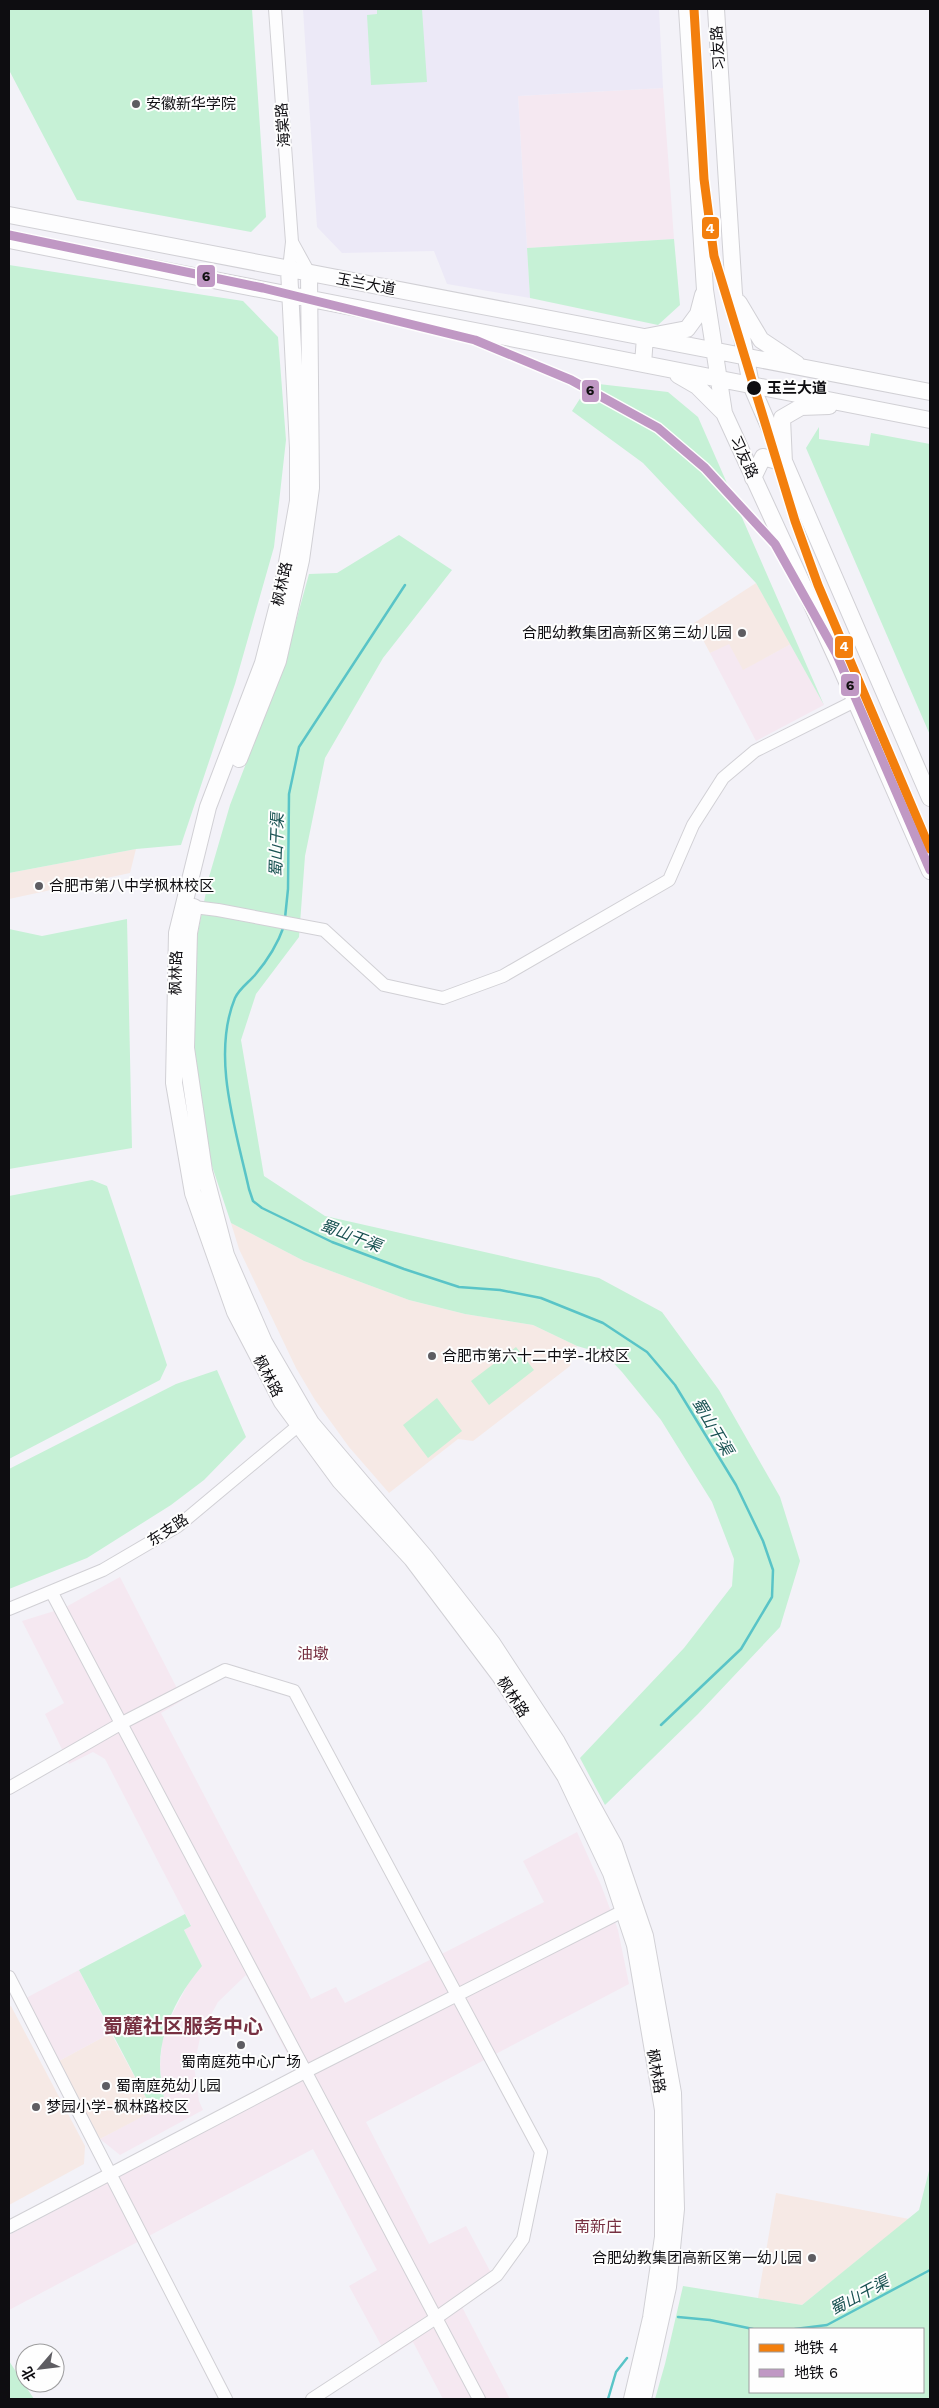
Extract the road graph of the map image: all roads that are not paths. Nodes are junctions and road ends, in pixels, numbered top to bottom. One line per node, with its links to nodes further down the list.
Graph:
1 (275, 9): 6 (street, 海棠路)
2 (687, 9): 9 (main road, 习友路)
3 (716, 9): 10 (main road, 习友路)
4 (9, 215): 7 (main road, 玉兰大道)
5 (9, 240): 11 (main road, 玉兰大道)
6 (292, 242): 7 (street, 海棠路); 8 (street, 海棠路)
7 (289, 269): 8 (main road, 玉兰大道); 11 (main road, 枫林路)
8 (309, 272): 12 (main road, 枫林路); 13 (main road, 玉兰大道)
9 (705, 290): 13 (main road); 14 (main road, 习友路)
10 (734, 294): 15 (main road, 习友路); 18 (main road)
11 (290, 295): 12 (main road, 玉兰大道); 32 (main road, 枫林路)
12 (309, 299): 16 (main road, 玉兰大道); 32 (main road, 枫林路)
13 (645, 337): 14 (main road, 玉兰大道); 16 (main road)
14 (714, 351): 15 (main road, 玉兰大道); 20 (main road, 习友路)
15 (746, 357): 18 (main road, 玉兰大道); 21 (main road, 习友路)
16 (643, 364): 17 (main road, 玉兰大道)
17 (666, 368): 20 (main road, 玉兰大道); 25 (main road)
18 (802, 368): 19 (main road, 玉兰大道)
19 (834, 374): 22 (main road, 玉兰大道); 23 (main road)
20 (718, 378): 21 (main road, 玉兰大道); 25 (main road, 习友路)
21 (751, 385): 23 (main road, 玉兰大道); 27 (main road, 习友路)
22 (930, 392)
23 (828, 400): 24 (main road, 玉兰大道)
24 (853, 404): 26 (main road, 玉兰大道); 27 (main road)
25 (724, 413): 28 (main road, 习友路)
26 (930, 420)
27 (784, 464): 28 (main road); 30 (main road, 习友路)
28 (753, 478): 29 (main road, 习友路)
29 (855, 702): 31 (main road, 习友路); 32 (street)
30 (930, 798)
31 (930, 871)
32 (188, 907): 33 (main road, 枫林路)
33 (303, 1422): 34 (street, 东支路); 38 (main road, 枫林路)
34 (52, 1593): 35 (street, 东支路); 36 (street)
35 (9, 1609)
36 (122, 1723): 37 (street); 40 (street); 41 (street)
37 (9, 1788)
38 (629, 1908): 40 (street); 48 (main road, 枫林路); 49 (main road, 枫林路)
39 (9, 1978): 42 (street)
40 (458, 1994): 41 (street); 44 (street)
41 (305, 2072): 42 (street); 44 (street)
42 (110, 2174): 43 (street); 45 (street)
43 (9, 2227)
44 (436, 2318): 46 (street); 47 (street)
45 (226, 2399)
46 (312, 2399)
47 (479, 2399)
48 (632, 2399)
49 (643, 2399)

